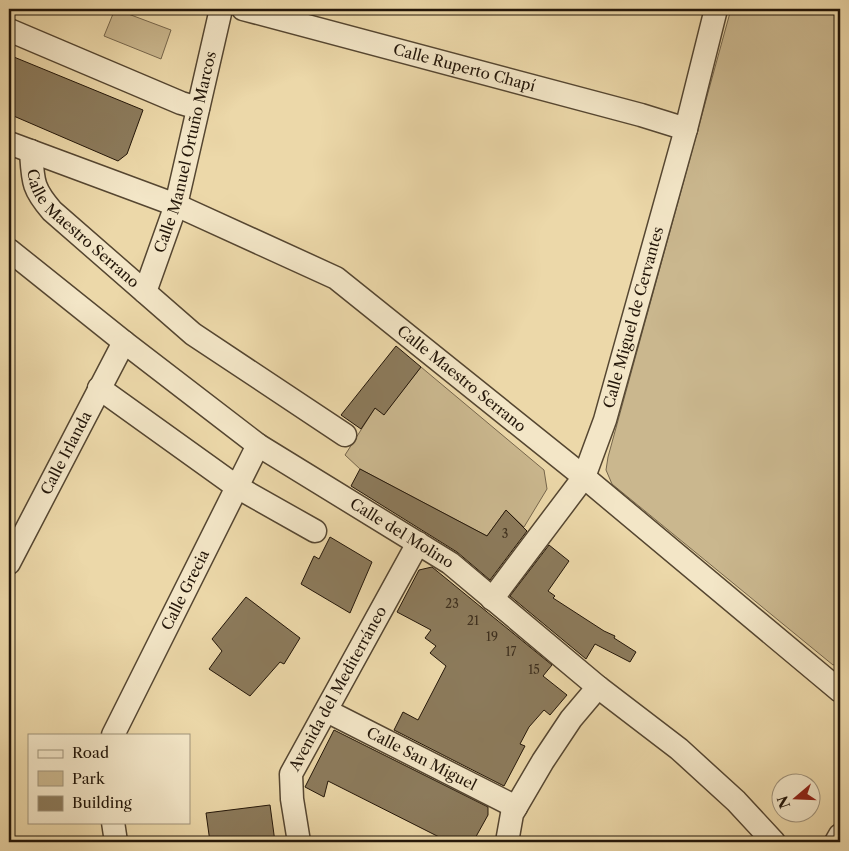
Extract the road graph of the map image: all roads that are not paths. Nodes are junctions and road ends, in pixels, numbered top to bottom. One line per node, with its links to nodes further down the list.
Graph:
1 (221, 9): 5 (street, Calle Manuel Ortuño Marcos)
2 (243, 9): 6 (street, Calle Ruperto Chapí)
3 (716, 9): 6 (street, Calle Miguel de Cervantes)
4 (9, 30): 5 (street)
5 (198, 108): 9 (street, Calle Manuel Ortuño Marcos)
6 (686, 129): 16 (street, Calle Miguel de Cervantes)
7 (9, 143): 8 (street, Calle Maestro Serrano)
8 (31, 151): 9 (street, Calle Maestro Serrano); 11 (street, Calle Maestro Serrano)
9 (176, 205): 11 (street, Calle Manuel Ortuño Marcos); 16 (street, Calle Maestro Serrano)
10 (9, 250): 12 (street, Calle del Molino)
11 (145, 292): 14 (street, Calle Maestro Serrano)
12 (124, 342): 13 (street, Calle Irlanda); 15 (street, Calle del Molino)
13 (99, 388): 17 (street); 20 (street, Calle Irlanda)
14 (345, 435)
15 (258, 445): 17 (street, Calle Grecia); 19 (street, Calle del Molino)
16 (584, 477): 21 (street, Calle Miguel de Cervantes); 23 (street, Calle Maestro Serrano)
17 (237, 487): 18 (street); 25 (street, Calle Grecia)
18 (315, 531)
19 (418, 543): 21 (street, Calle del Molino); 24 (street, Avenida del Mediterráneo)
20 (9, 563)
21 (492, 599): 22 (street, Calle del Molino)
22 (598, 686): 26 (street); 32 (street, Calle del Molino)
23 (840, 691)
24 (327, 711): 26 (street, Calle San Miguel); 30 (street, Avenida del Mediterráneo)
25 (113, 734)
26 (516, 807): 31 (street)
27 (113, 824): 29 (street)
28 (840, 835): 33 (street)
29 (116, 842)
30 (298, 842)
31 (507, 842)
32 (774, 842)
33 (836, 842)

